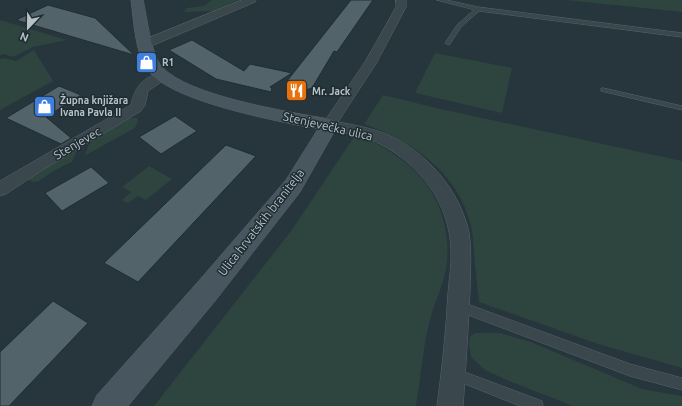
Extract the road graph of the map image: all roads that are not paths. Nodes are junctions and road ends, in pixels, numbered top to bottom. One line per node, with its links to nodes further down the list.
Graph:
1 (137, 0): 8 (street, Stenjevečka ulica)
2 (251, 0): 8 (street)
3 (401, 0): 12 (street, Ulica hrvatskih branitelja)
4 (440, 0): 5 (lane)
5 (478, 10): 6 (lane); 7 (lane)
6 (682, 35)
7 (448, 43)
8 (145, 44): 9 (street, Stenjevečka ulica)
9 (163, 76): 12 (street, Stenjevečka ulica); 13 (street, Stenjevec)
10 (603, 90): 11 (lane)
11 (682, 108)
12 (329, 125): 14 (street, Stenjevečka ulica); 17 (street, Ulica hrvatskih branitelja)
13 (0, 189)
14 (458, 306): 15 (street, Stenjevečka ulica); 16 (lane)
15 (453, 374): 18 (street, Stenjevečka ulica); 19 (lane)
16 (682, 384)
17 (108, 406)
18 (450, 406)
19 (537, 406)

